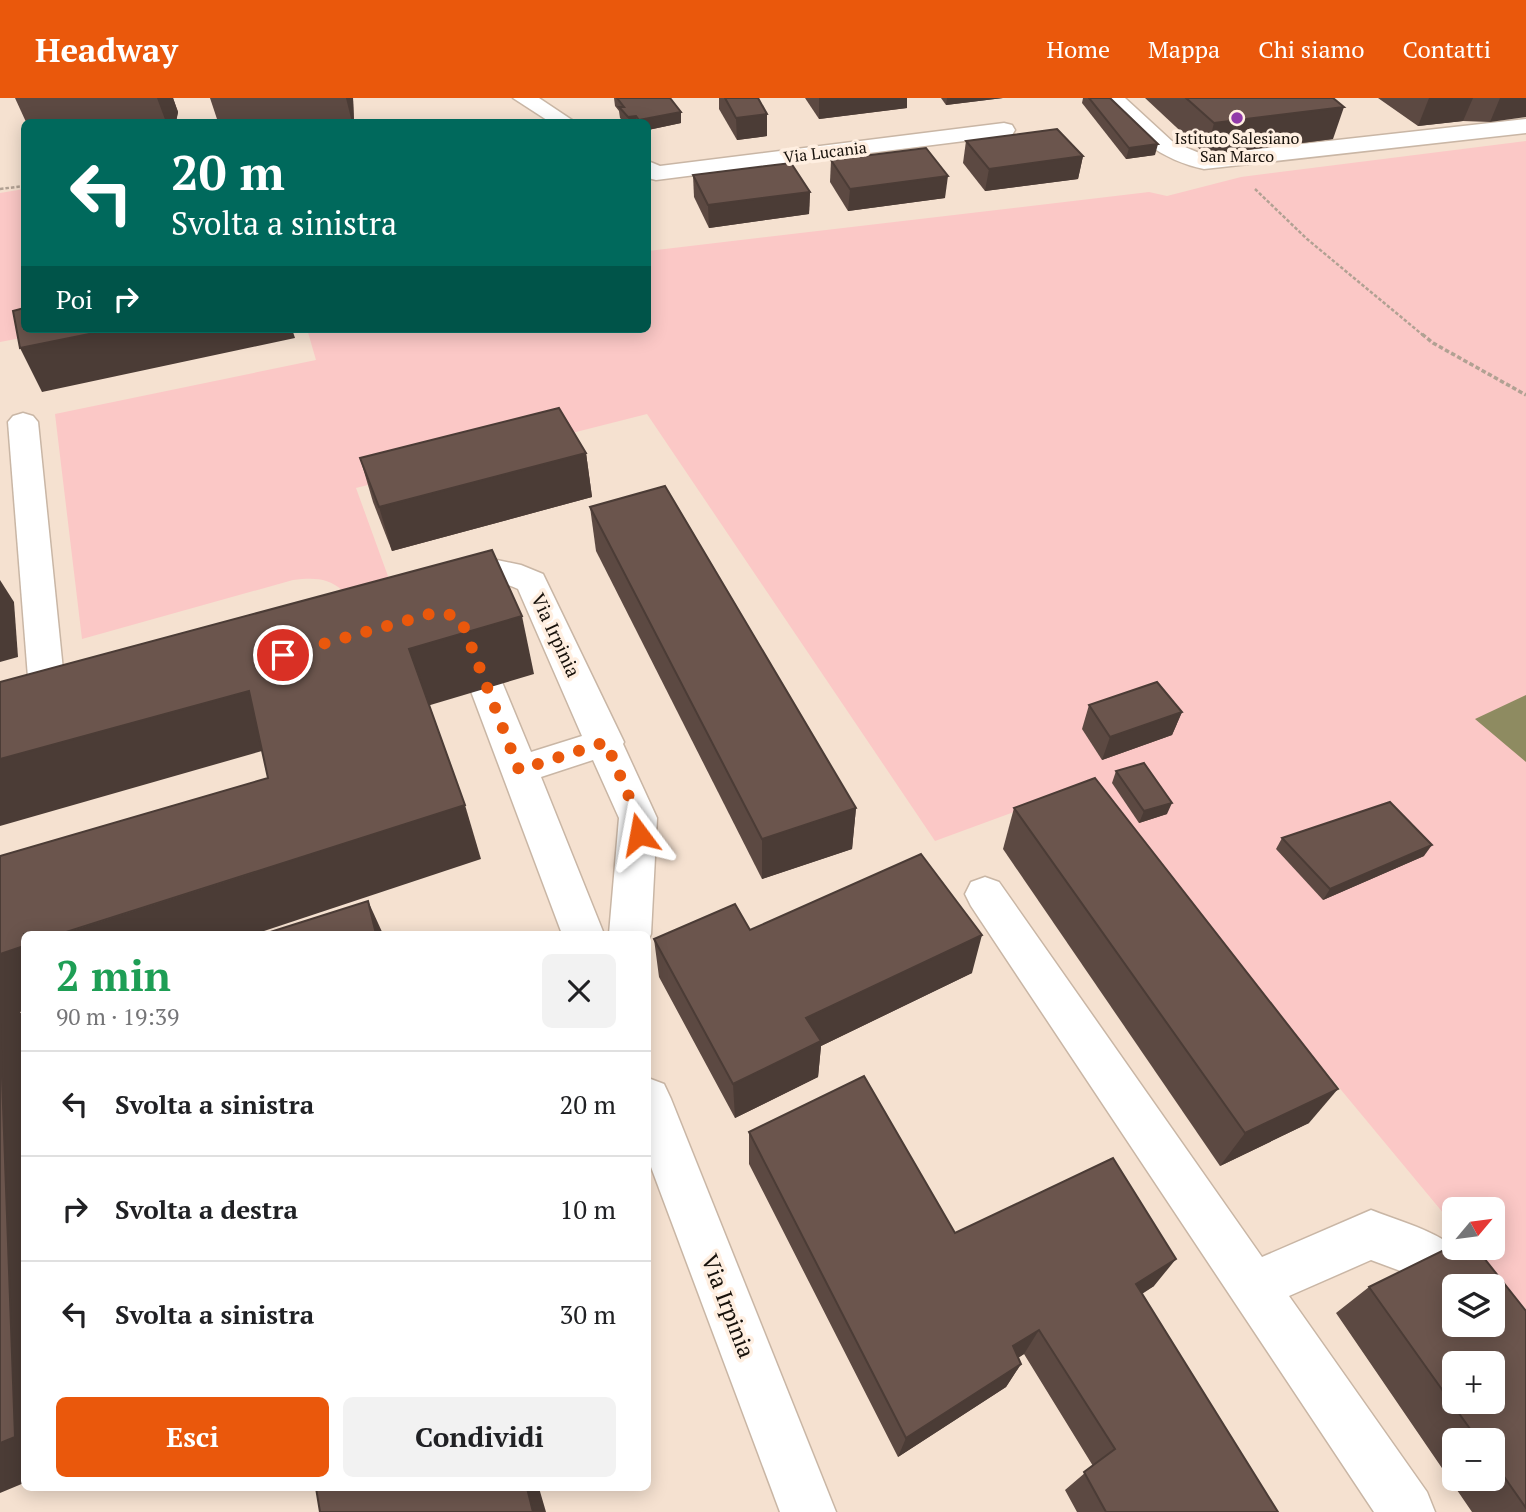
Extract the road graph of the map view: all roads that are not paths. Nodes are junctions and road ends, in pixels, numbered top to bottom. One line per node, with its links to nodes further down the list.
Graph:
1 (523, 98): 3 (street)
2 (1113, 98): 4 (street)
3 (559, 119)
4 (1526, 126)
5 (1004, 130): 6 (street, Via Lucania)
6 (651, 170)
7 (23, 422): 12 (street)
8 (416, 589): 13 (street, Via Irpinia)
9 (448, 614): 14 (street)
10 (85, 680): 12 (street)
11 (12, 699): 12 (street)
12 (50, 709)
13 (606, 742): 14 (street); 17 (street, Via Irpinia)
14 (519, 770): 16 (street)
15 (985, 894): 20 (street)
16 (582, 931)
17 (630, 931)
18 (651, 1108): 21 (street, Via Irpinia)
19 (1446, 1274): 20 (street)
20 (1252, 1286): 22 (street)
21 (808, 1512)
22 (1407, 1512)

